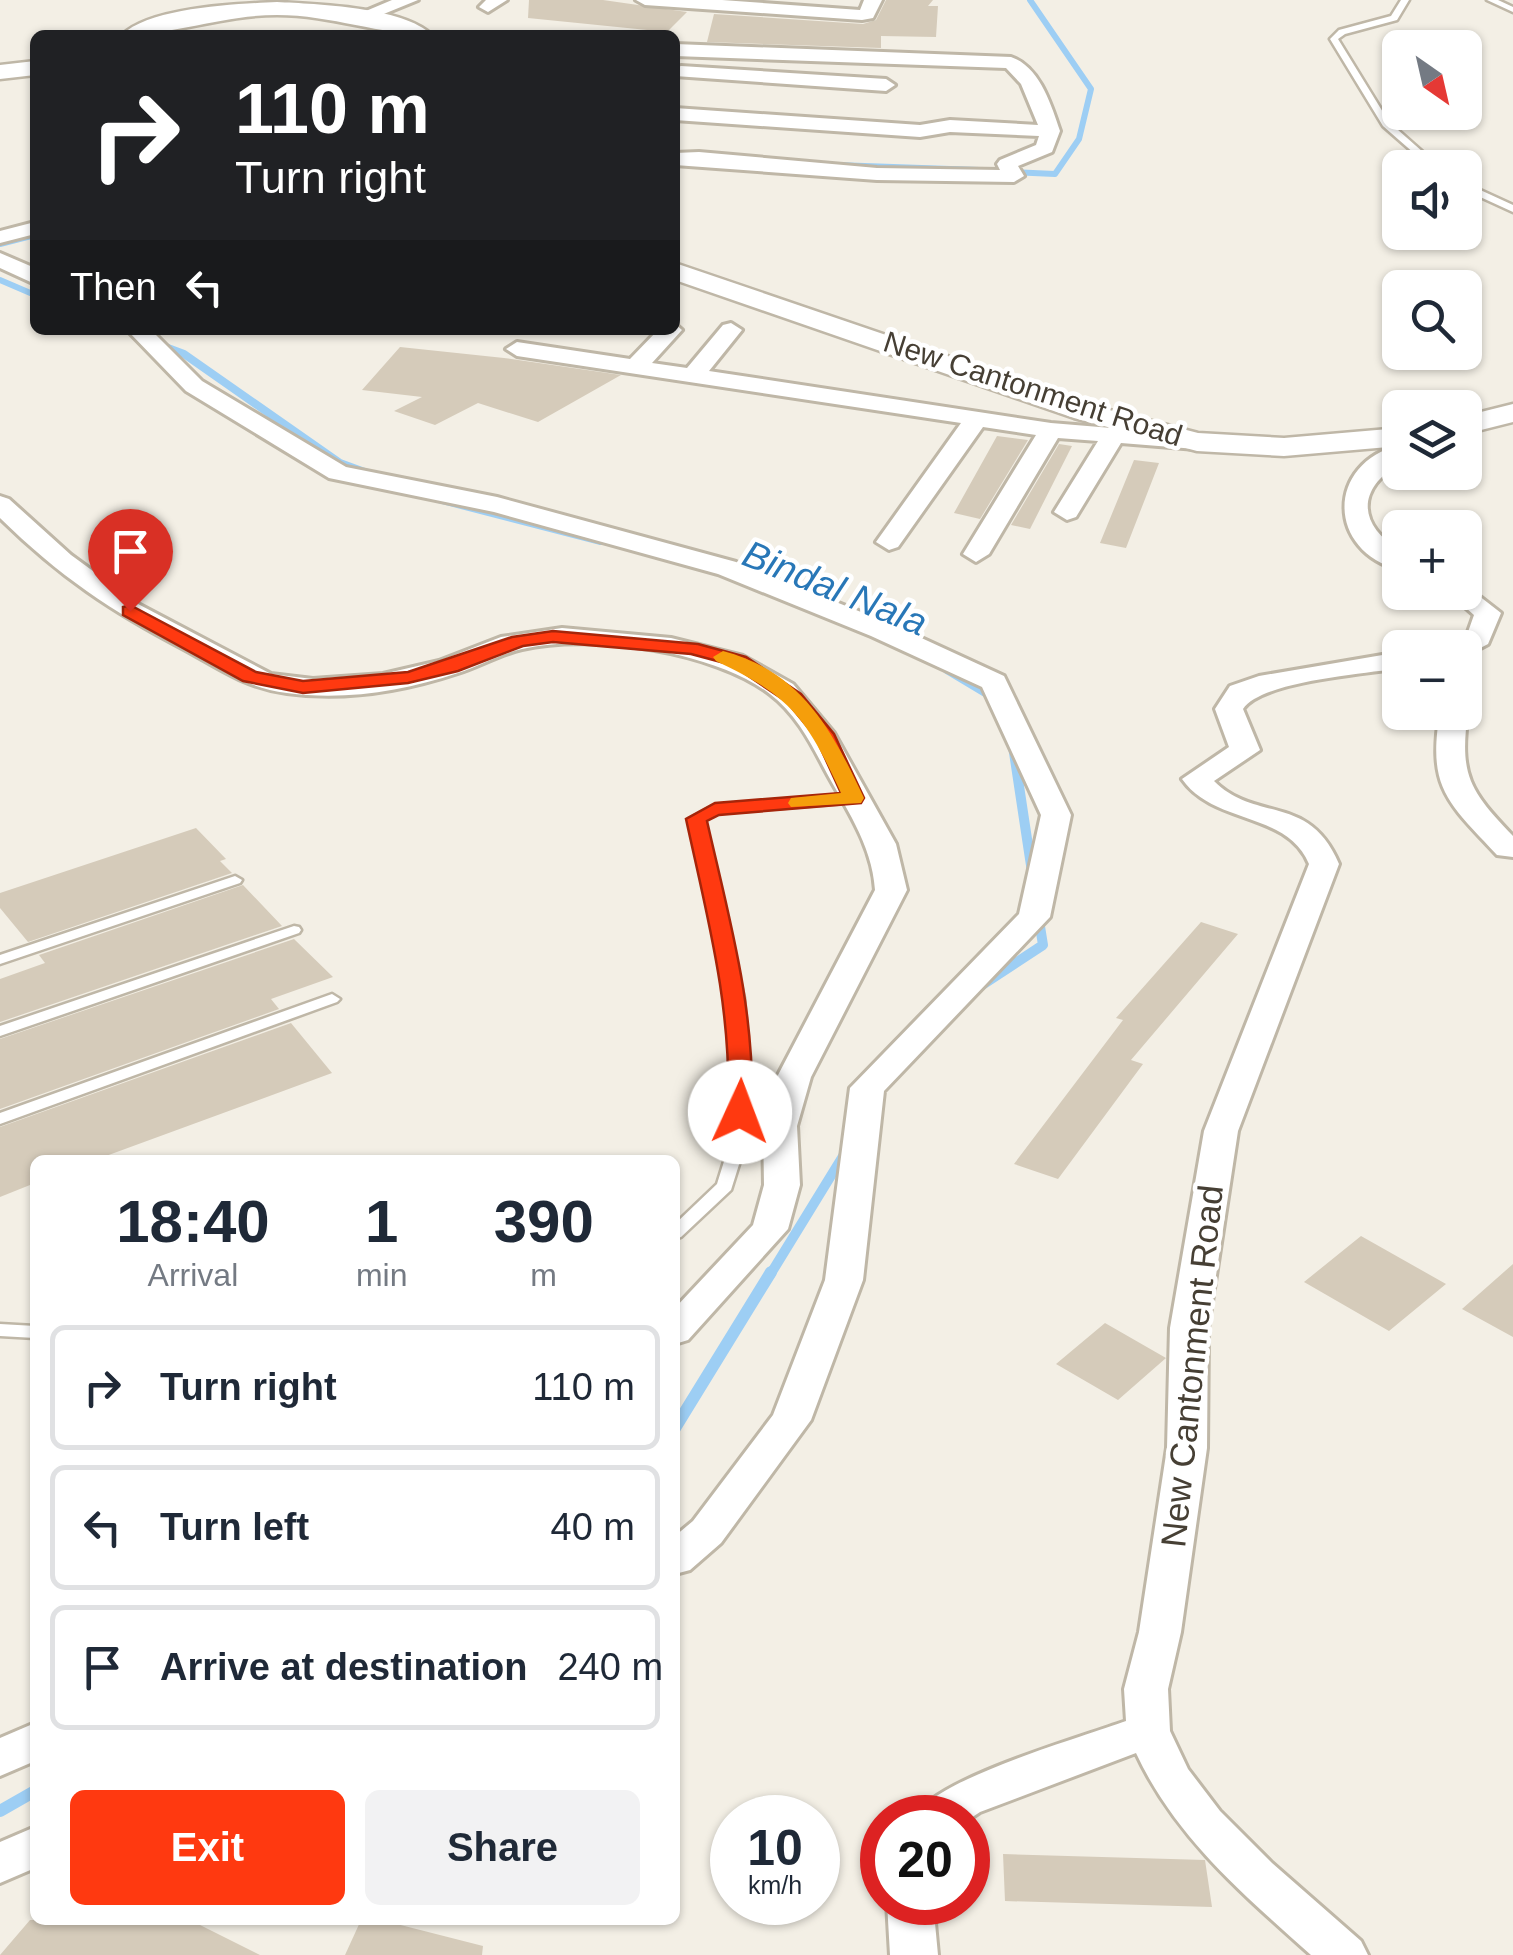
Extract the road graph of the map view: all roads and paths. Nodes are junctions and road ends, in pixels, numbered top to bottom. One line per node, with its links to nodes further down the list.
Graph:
1 (409, 0): 7 (street)
2 (645, 0): 8 (street)
3 (873, 0): 8 (street)
4 (1404, 0): 18 (lane)
5 (1491, 0): 6 (lane)
6 (1513, 10)
7 (363, 16): 9 (street); 10 (street)
8 (693, 19)
9 (146, 30)
10 (406, 30)
11 (680, 50): 17 (street)
12 (30, 69): 14 (street)
13 (680, 71): 15 (street)
14 (0, 72)
15 (886, 85)
16 (680, 115): 17 (street)
17 (1050, 131): 19 (street)
18 (1416, 150)
19 (680, 159)
20 (1482, 194): 21 (lane)
21 (1513, 209)
22 (30, 229): 23 (street)
23 (0, 237)
24 (0, 259): 26 (street)
25 (680, 273): 39 (street, New Cantonment Road)
26 (30, 274)
27 (731, 330): 32 (street)
28 (143, 335): 64 (street)
29 (666, 335): 31 (street)
30 (517, 349): 31 (street)
31 (634, 368): 32 (street)
32 (692, 377): 34 (street)
33 (1513, 414): 35 (street)
34 (976, 419): 36 (street); 43 (street)
35 (1482, 421)
36 (1051, 430): 37 (street); 45 (street)
37 (1112, 436): 39 (street); 42 (street)
38 (1382, 439): 39 (street, New Cantonment Road)
39 (1197, 442)
40 (1382, 465): 44 (street)
41 (0, 504): 52 (street)
42 (1068, 512)
43 (888, 542)
44 (1382, 550)
45 (976, 554)
46 (1482, 601): 48 (street)
47 (1482, 608): 49 (street)
48 (1513, 609)
49 (1482, 631)
50 (1382, 663): 65 (street, New Cantonment Road)
51 (1452, 730): 53 (street)
52 (854, 798): 60 (lane); 61 (street)
53 (1508, 849)
54 (235, 880): 56 (lane)
55 (294, 930): 58 (lane)
56 (0, 960)
57 (332, 999): 59 (lane)
58 (0, 1032)
59 (0, 1120)
60 (680, 1228)
61 (680, 1326)
62 (0, 1330): 63 (lane)
63 (30, 1332)
64 (680, 1555)
65 (1148, 1731): 68 (street); 73 (street, New Cantonment Road)
66 (30, 1743): 67 (street)
67 (0, 1758)
68 (975, 1795)
69 (30, 1849): 70 (street)
70 (0, 1864)
71 (912, 1925): 72 (street)
72 (914, 1955)
73 (1344, 1955)

